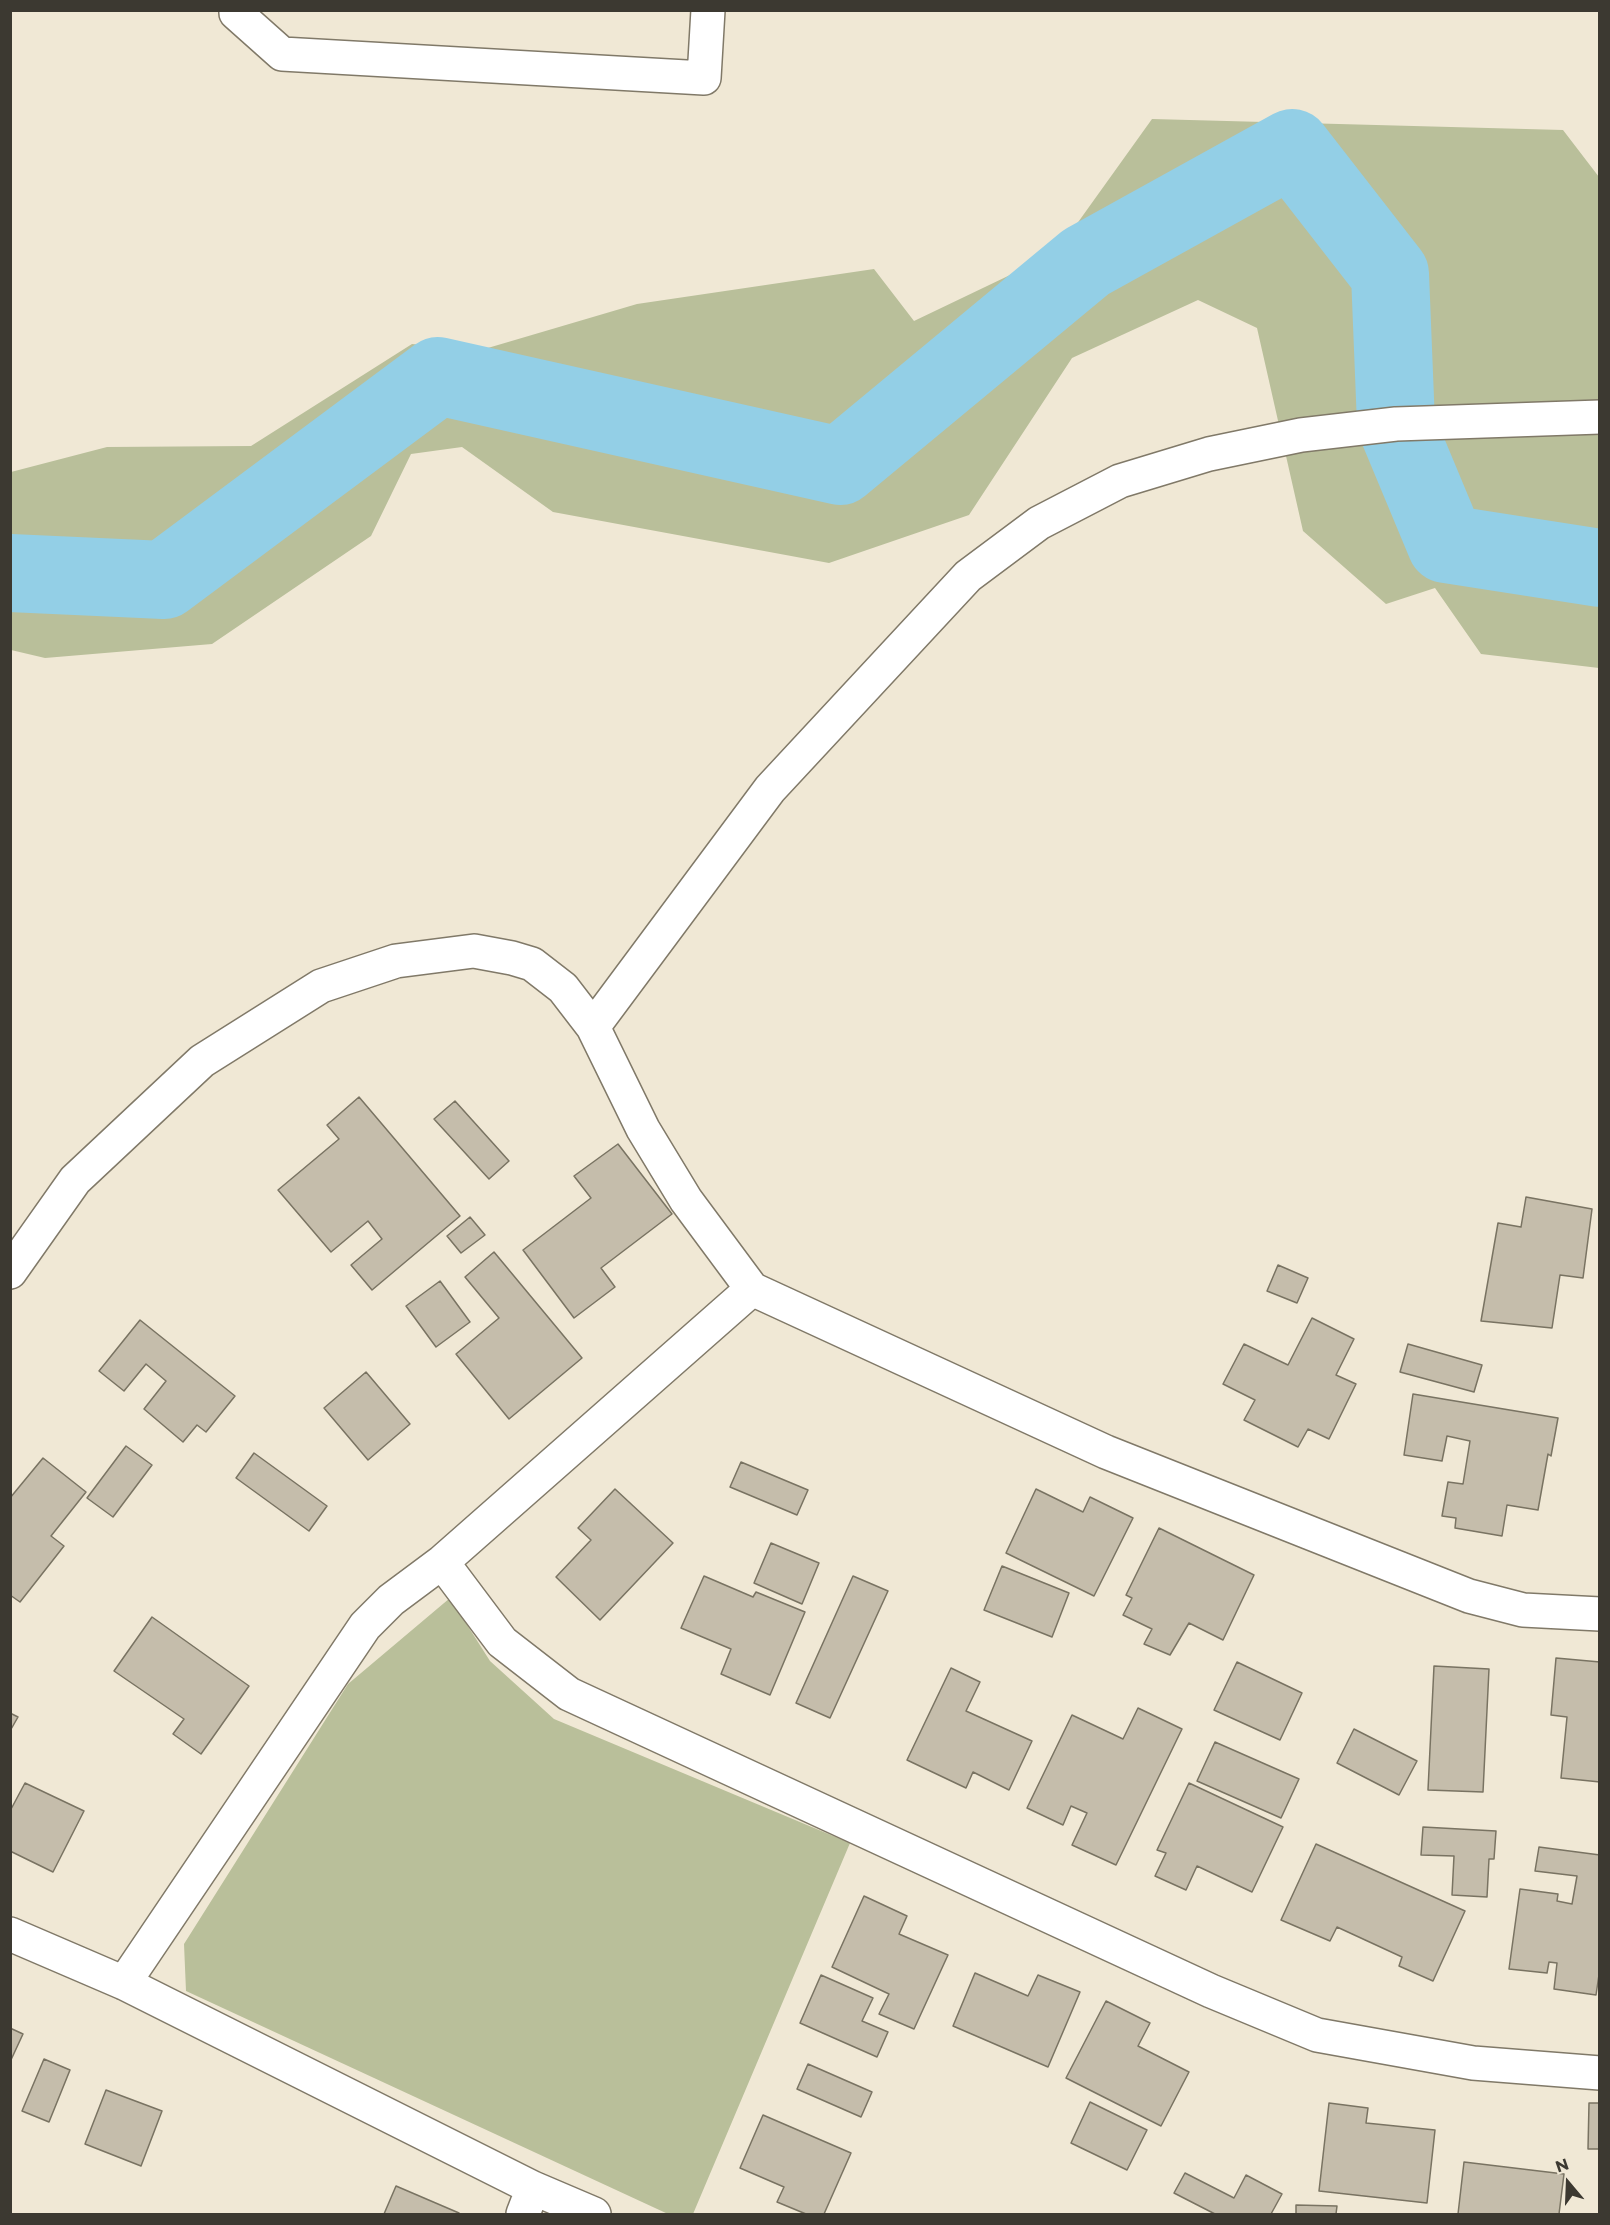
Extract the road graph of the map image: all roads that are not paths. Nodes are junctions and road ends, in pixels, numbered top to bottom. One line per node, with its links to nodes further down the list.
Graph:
1 (236, 10): 2 (street)
2 (708, 10)
3 (1599, 417): 4 (street)
4 (593, 1027): 5 (street); 6 (street)
5 (10, 1272)
6 (752, 1289): 7 (street); 8 (street)
7 (442, 1562): 10 (street); 11 (street)
8 (1599, 1614)
9 (10, 1934): 10 (street)
10 (124, 1983): 12 (street)
11 (1599, 2073)
12 (528, 2201): 13 (street)
13 (594, 2214)

